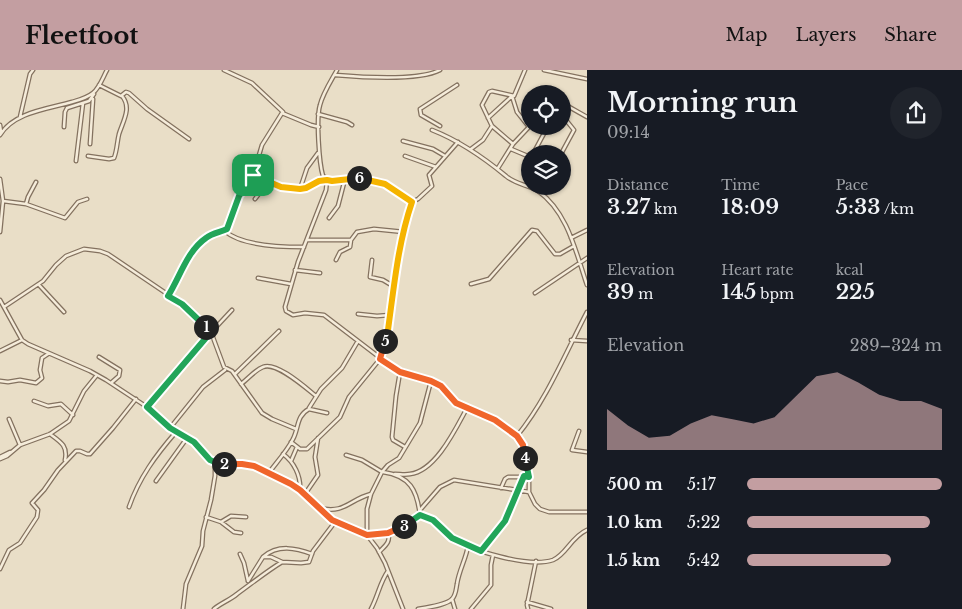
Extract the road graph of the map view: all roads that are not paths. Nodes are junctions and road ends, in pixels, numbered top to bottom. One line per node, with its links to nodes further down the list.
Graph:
1 (33, 70): 22 (street)
2 (107, 70): 10 (street)
3 (224, 70): 18 (street)
4 (337, 70): 8 (street)
5 (440, 70): 8 (street)
6 (525, 70): 14 (street)
7 (544, 70): 9 (street)
8 (334, 75): 20 (street)
9 (587, 79)
10 (99, 85): 12 (street); 13 (street)
11 (457, 85): 26 (street)
12 (94, 92): 15 (street); 22 (street)
13 (122, 96): 33 (street); 43 (street)
14 (512, 96): 23 (street); 23 (street); 37 (street)
15 (92, 98): 16 (street); 36 (street)
16 (83, 103): 29 (street); 46 (street)
17 (571, 108): 21 (street)
18 (284, 112): 30 (street); 49 (street)
19 (587, 112): 21 (street)
20 (318, 114): 25 (street); 30 (street)
21 (586, 116)
22 (20, 117): 32 (street)
23 (488, 118): 27 (street)
24 (0, 125): 32 (street)
25 (352, 125)
26 (440, 126)
27 (492, 126): 37 (street); 40 (street)
28 (571, 126): 38 (street)
29 (64, 127)
30 (319, 127): 41 (street)
31 (432, 130): 35 (street)
32 (1, 133)
33 (189, 139)
34 (403, 141): 45 (street)
35 (458, 142): 40 (street); 45 (street)
36 (90, 144)
37 (513, 144): 39 (street)
38 (566, 145)
39 (510, 149): 42 (street); 48 (street)
40 (471, 150): 48 (street)
41 (319, 152): 52 (street); 56 (street)
42 (521, 153)
43 (88, 156)
44 (405, 156): 47 (street)
45 (446, 156): 47 (street)
46 (76, 161)
47 (436, 167): 62 (street)
48 (498, 168): 55 (street)
49 (253, 175): 54 (street); 66 (street)
50 (0, 179): 57 (street)
51 (345, 179): 52 (street); 62 (street); 64 (street)
52 (327, 180): 56 (street); 70 (street)
53 (36, 182): 63 (street)
54 (268, 182): 56 (street); 60 (street)
55 (521, 184)
56 (300, 189)
57 (1, 195): 61 (street)
58 (542, 195): 69 (street)
59 (87, 199): 63 (street)
60 (255, 199)
61 (3, 201): 63 (street); 67 (street)
62 (412, 202): 68 (street)
63 (26, 204)
64 (330, 218)
65 (587, 230): 69 (street)
66 (225, 231): 73 (street); 87 (street)
67 (0, 232)
68 (404, 232): 71 (street); 85 (street)
69 (571, 238): 72 (street)
70 (306, 240): 71 (street); 73 (street)
71 (351, 240): 75 (street)
72 (574, 246): 77 (street); 82 (street)
73 (304, 247): 78 (street)
74 (587, 258): 77 (street)
75 (336, 260)
76 (372, 260): 85 (street)
77 (579, 262): 84 (street); 86 (street)
78 (295, 270): 79 (street); 81 (street)
79 (320, 273)
80 (258, 278): 81 (street)
81 (291, 284): 99 (street)
82 (471, 284)
83 (38, 285): 87 (street); 89 (street); 91 (street)
84 (587, 285)
85 (394, 286): 94 (street)
86 (535, 293)
87 (168, 296): 96 (street)
88 (0, 301): 89 (street)
89 (4, 307): 97 (street)
90 (232, 310): 96 (street)
91 (64, 312)
92 (587, 312): 98 (street)
93 (358, 314): 94 (street)
94 (390, 315): 104 (street)
95 (279, 331): 107 (street)
96 (211, 332): 105 (street); 116 (street)
97 (22, 340): 101 (street); 102 (street)
98 (571, 340): 100 (street); 127 (street)
99 (358, 341): 104 (street); 113 (street)
100 (587, 342)
101 (0, 351)
102 (48, 354): 108 (street); 109 (street)
103 (98, 356): 111 (street)
104 (380, 358): 106 (street); 129 (street)
105 (226, 369): 107 (street); 122 (street)
106 (400, 372): 110 (street); 133 (street)
107 (235, 374): 112 (street)
108 (97, 375): 111 (street); 120 (street)
109 (0, 381)
110 (431, 381): 117 (street); 133 (street)
111 (112, 384): 114 (street)
112 (241, 384): 113 (street); 123 (street)
113 (316, 396): 118 (street)
114 (136, 399): 116 (street); 136 (street)
115 (34, 401): 120 (street)
116 (147, 407): 122 (street)
117 (467, 408): 127 (street); 145 (street)
118 (309, 409): 119 (street); 123 (street)
119 (327, 413)
120 (73, 415): 126 (street)
121 (9, 419): 131 (street)
122 (170, 428): 125 (street)
123 (296, 429): 130 (street)
124 (579, 431): 135 (street)
125 (176, 432): 128 (street); 155 (street)
126 (50, 434): 131 (street); 134 (street)
127 (517, 436): 147 (street)
128 (187, 438): 142 (street); 148 (street)
129 (318, 438): 132 (street); 153 (street)
130 (291, 442): 132 (street); 137 (street)
131 (20, 445): 139 (street)
132 (297, 447): 141 (street)
133 (405, 447): 143 (street)
134 (66, 450): 136 (street); 140 (street)
135 (587, 452)
136 (72, 454): 140 (street)
137 (283, 454): 141 (street); 144 (street)
138 (346, 455): 143 (street)
139 (0, 458)
140 (65, 461): 177 (street)
141 (291, 461): 150 (street)
142 (215, 462): 144 (street); 160 (street)
143 (382, 472): 145 (street); 154 (street)
144 (268, 474): 150 (street)
145 (395, 474): 157 (street)
146 (524, 476): 147 (street); 149 (street); 151 (street)
147 (529, 477): 152 (street)
148 (156, 481)
149 (501, 488): 151 (street); 157 (street)
150 (300, 490): 153 (street)
151 (518, 490): 152 (street); 169 (street)
152 (529, 492): 158 (street)
153 (305, 494): 156 (street)
154 (371, 494): 156 (street); 167 (street)
155 (129, 507)
156 (318, 508): 163 (street)
157 (420, 510): 159 (street)
158 (587, 512)
159 (420, 515): 166 (street); 168 (street)
160 (206, 517): 162 (street); 183 (street)
161 (246, 517): 162 (street)
162 (221, 522): 165 (street)
163 (335, 522): 167 (street); 172 (street)
164 (587, 530): 176 (street)
165 (240, 533)
166 (388, 533): 167 (street); 170 (street)
167 (367, 535): 170 (street)
168 (468, 546): 169 (street); 180 (street)
169 (481, 551): 173 (street)
170 (379, 552): 178 (street)
171 (240, 554): 179 (street)
172 (312, 554): 174 (street); 175 (street)
173 (493, 555): 176 (street); 182 (street)
174 (263, 557): 175 (street); 179 (street)
175 (282, 562): 179 (street)
176 (536, 562): 181 (street)
177 (0, 569)
178 (388, 571): 185 (street); 186 (street)
179 (249, 583): 184 (street)
180 (452, 598): 187 (street); 188 (street)
181 (528, 602): 191 (street); 192 (street)
182 (476, 605): 189 (street); 190 (street)
183 (183, 609)
184 (214, 609)
185 (371, 609)
186 (403, 609)
187 (418, 609)
188 (456, 609)
189 (470, 609)
190 (477, 609)
191 (528, 609)
192 (551, 609)

